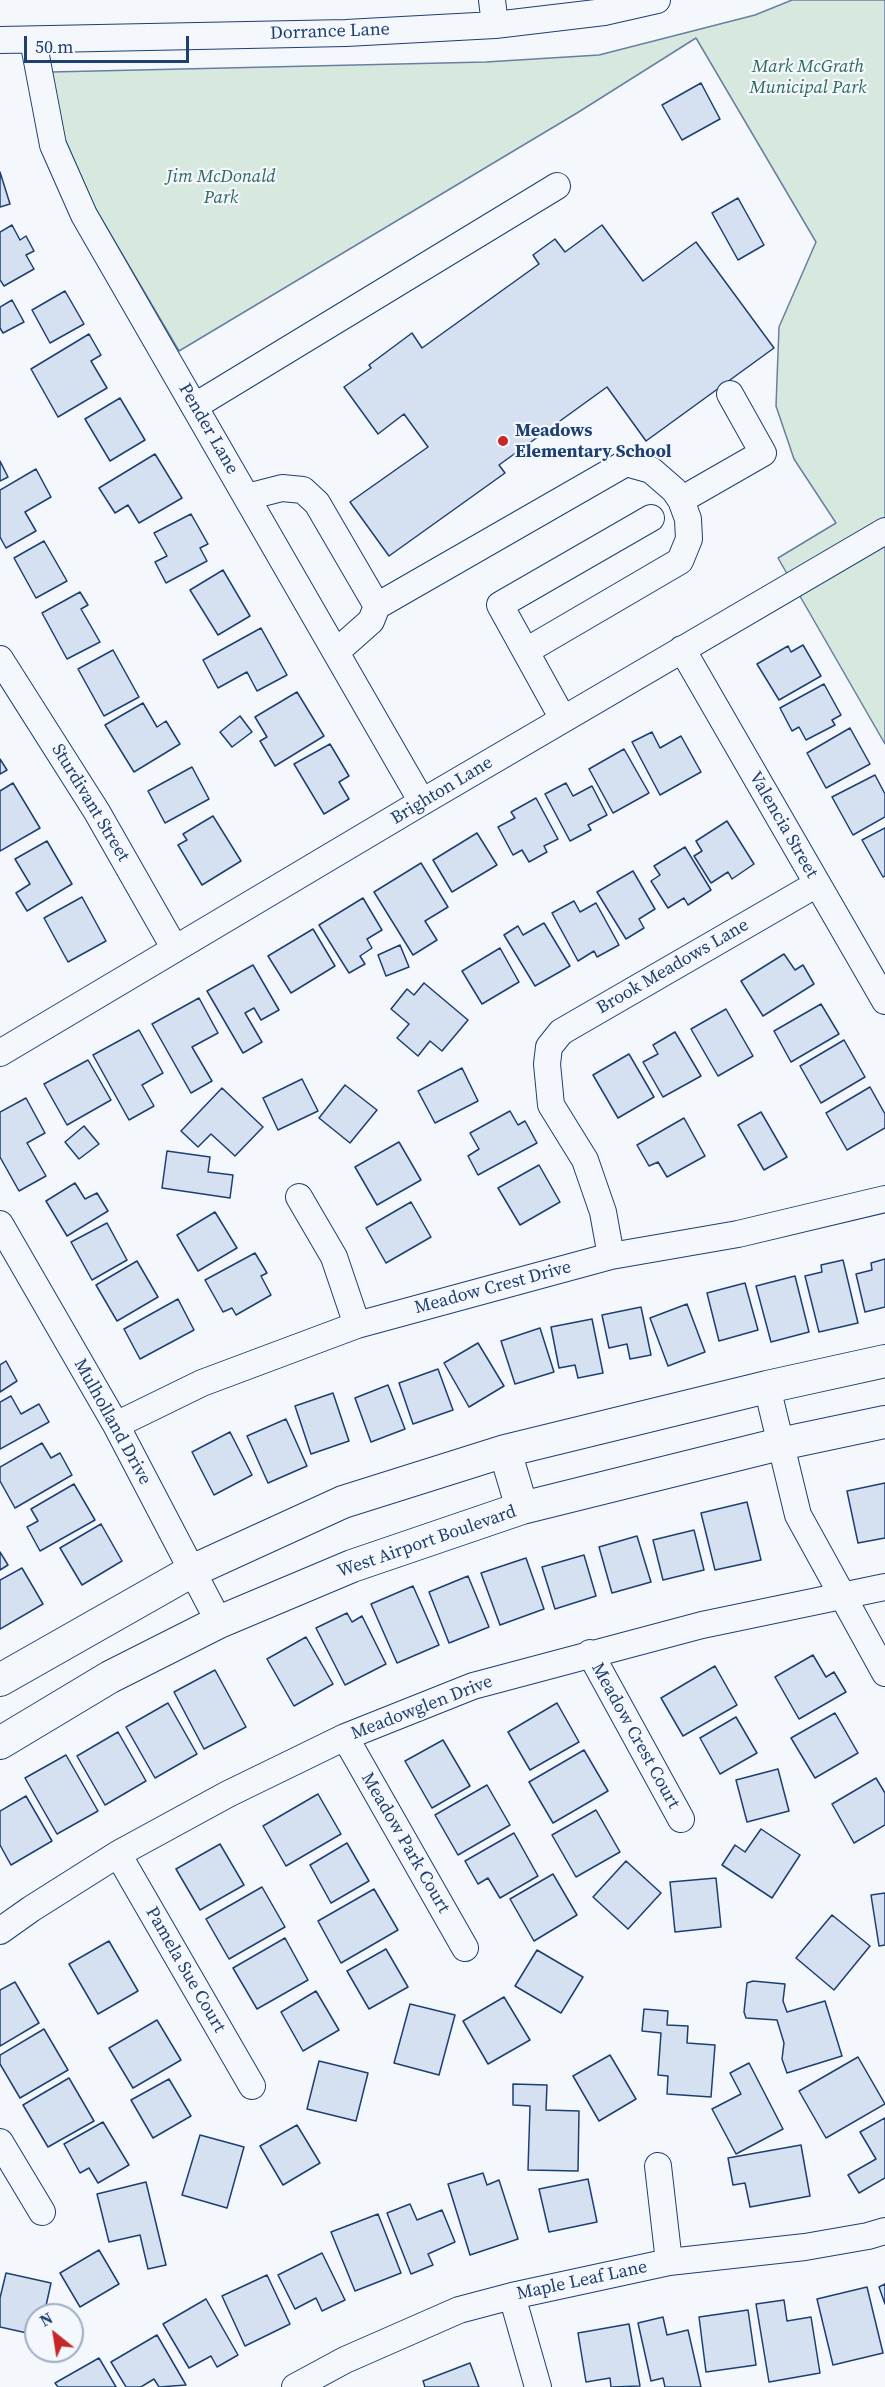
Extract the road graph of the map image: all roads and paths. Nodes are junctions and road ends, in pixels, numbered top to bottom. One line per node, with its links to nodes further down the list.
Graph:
1 (492, 0): 3 (street)
2 (657, 0): 3 (street, Dorrance Lane)
3 (495, 25): 5 (street, Dorrance Lane)
4 (0, 40): 5 (street, Dorrance Lane)
5 (33, 40): 8 (street, Pender Lane)
6 (557, 186): 8 (street)
7 (730, 394): 10 (street)
8 (195, 406): 9 (street, Pender Lane)
9 (248, 497): 13 (street); 16 (street, Pender Lane)
10 (681, 500): 13 (street); 15 (street)
11 (651, 518): 15 (street)
12 (885, 531): 14 (street, Brighton Lane)
13 (377, 606): 16 (street)
14 (682, 649): 18 (street, Brighton Lane); 20 (street, Valencia Street)
15 (526, 651): 18 (street)
16 (336, 652): 19 (street, Pender Lane)
17 (0, 659): 21 (street, Sturdivant Street)
18 (563, 719): 19 (street, Brighton Lane)
19 (422, 802): 21 (street, Brighton Lane)
20 (817, 884): 22 (street, Valencia Street); 27 (street, Brook Meadows Lane)
21 (175, 949): 23 (street, Brighton Lane)
22 (885, 1001)
23 (0, 1053)
24 (299, 1197): 28 (street)
25 (885, 1199): 27 (street, Meadow Crest Drive)
26 (0, 1224): 32 (street, Mulholland Drive)
27 (611, 1256): 28 (street, Meadow Crest Drive)
28 (357, 1325): 32 (street, Meadow Crest Drive)
29 (885, 1361): 30 (main road)
30 (767, 1387): 33 (street); 34 (main road)
31 (885, 1422): 33 (main road, West Airport Boulevard)
32 (116, 1425): 36 (street, Mulholland Drive)
33 (780, 1444): 35 (main road, West Airport Boulevard); 38 (street)
34 (505, 1450): 35 (main road); 36 (main road)
35 (522, 1508): 39 (main road, West Airport Boulevard)
36 (192, 1571): 39 (street, Mulholland Drive); 42 (main road)
37 (885, 1587): 38 (street, Meadowglen Drive)
38 (842, 1598): 40 (street, Meadowglen Drive); 41 (street)
39 (219, 1622): 44 (main road, West Airport Boulevard)
40 (590, 1653): 43 (street, Meadowglen Drive); 45 (street, Meadow Crest Court)
41 (885, 1673)
42 (0, 1680)
43 (345, 1737): 46 (street, Meadowglen Drive); 48 (street, Meadow Park Court)
44 (0, 1743)
45 (681, 1819)
46 (118, 1854): 47 (street, Meadowglen Drive); 49 (street, Pamela Sue Court)
47 (0, 1931)
48 (465, 1948)
49 (252, 2086)
50 (0, 2142): 52 (street)
51 (658, 2166): 54 (street)
52 (42, 2212)
53 (885, 2231): 54 (street, Maple Leaf Lane)
54 (669, 2262): 55 (street, Maple Leaf Lane)
55 (512, 2296): 56 (street, Maple Leaf Lane); 57 (street)
56 (295, 2387)
57 (537, 2387)

